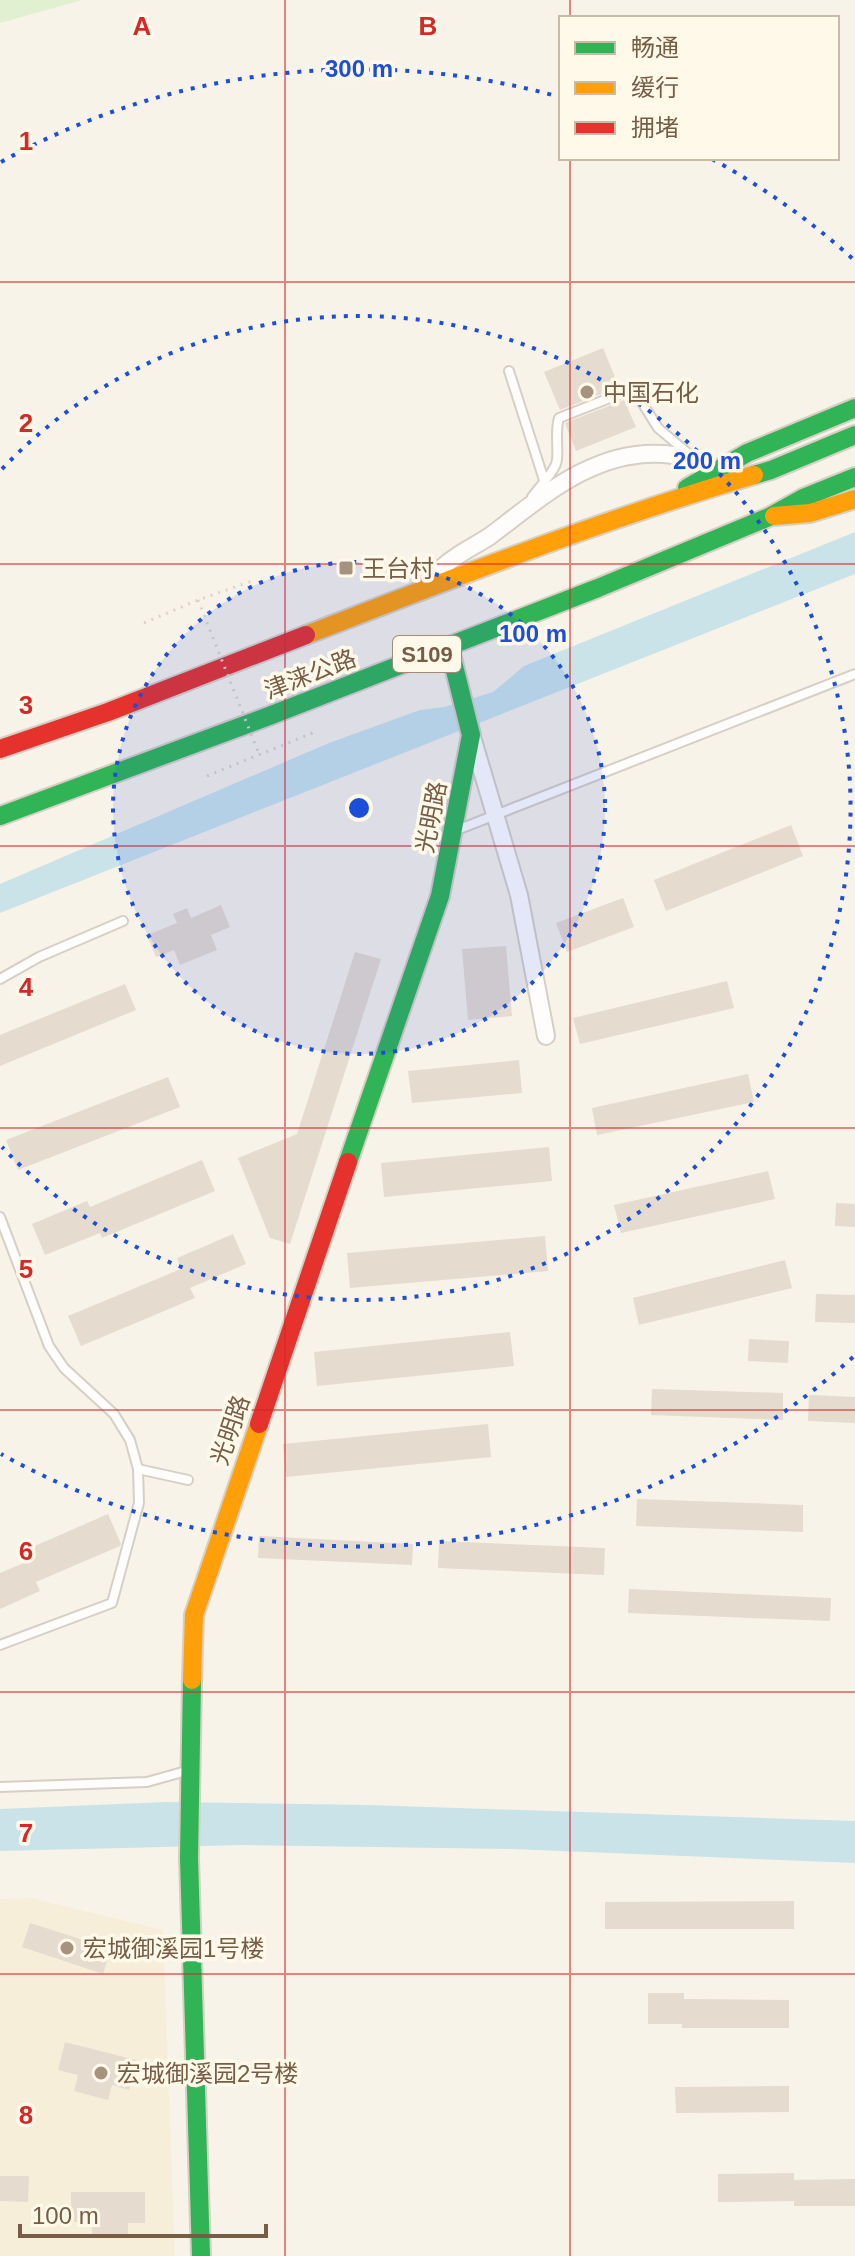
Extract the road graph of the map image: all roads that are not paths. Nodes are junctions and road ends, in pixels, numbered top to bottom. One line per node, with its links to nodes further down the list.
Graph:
1 (509, 371): 7 (lane)
2 (855, 408): 5 (main road)
3 (855, 435): 5 (main road, 津涞公路 / S109)
4 (695, 460): 5 (street); 7 (lane); 9 (street)
5 (719, 477): 11 (main road, 津涞公路 / S109)
6 (852, 478): 10 (main road, 津涞公路 / S109)
7 (544, 480): 9 (lane)
8 (855, 499): 10 (main road)
9 (520, 513): 11 (street)
10 (769, 517): 12 (main road, 津涞公路 / S109)
11 (411, 596): 15 (main road, 津涞公路 / S109)
12 (449, 646): 14 (main road, 光明路); 17 (main road, 津涞公路 / S109)
13 (855, 674): 16 (lane)
14 (471, 735): 16 (street); 18 (main road, 光明路)
15 (0, 749)
16 (495, 815): 18 (lane); 21 (street)
17 (0, 816)
18 (452, 832): 26 (main road, 光明路)
19 (123, 921): 20 (lane)
20 (0, 979)
21 (546, 1036)
22 (0, 1217): 23 (lane)
23 (138, 1469): 24 (lane); 25 (lane)
24 (188, 1480)
25 (0, 1645)
26 (189, 1778): 27 (lane); 28 (main road, 光明路)
27 (0, 1787)
28 (201, 2256)

